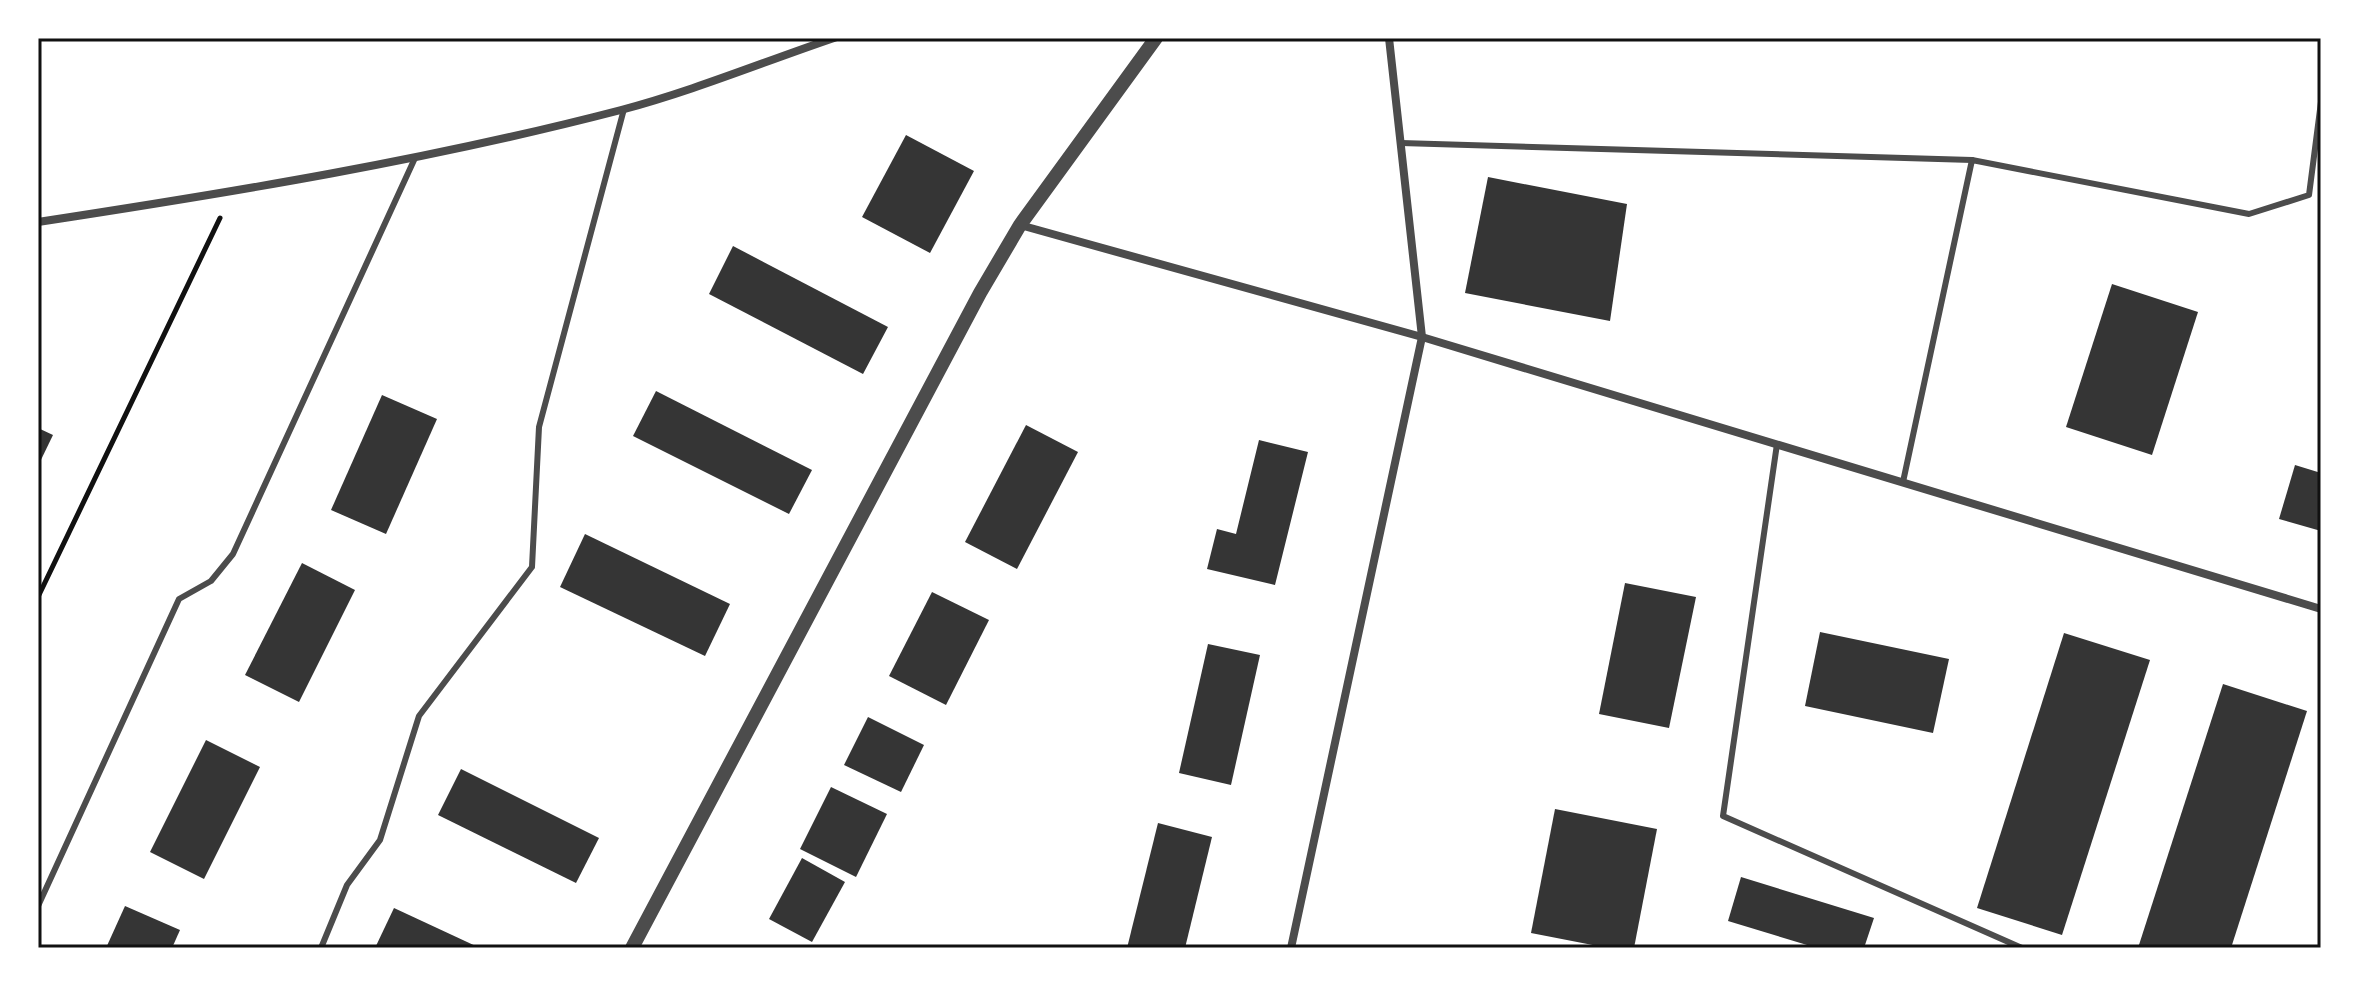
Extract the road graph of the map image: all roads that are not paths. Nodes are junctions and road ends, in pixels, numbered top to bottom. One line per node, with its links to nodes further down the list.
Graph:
1 (834, 38): 5 (street)
2 (1156, 38): 10 (street)
3 (1389, 38): 6 (street)
4 (2321, 102): 8 (lane)
5 (624, 109): 7 (street); 16 (lane)
6 (1401, 143): 8 (lane); 11 (street)
7 (415, 158): 9 (street); 15 (lane)
8 (1972, 160): 13 (lane)
9 (38, 222)
10 (1020, 225): 11 (street); 17 (street)
11 (1422, 337): 12 (street); 18 (street)
12 (1777, 444): 13 (street); 19 (lane)
13 (1903, 482): 14 (street)
14 (2321, 609)
15 (38, 906)
16 (321, 948)
17 (632, 948)
18 (1291, 948)
19 (2022, 948)

